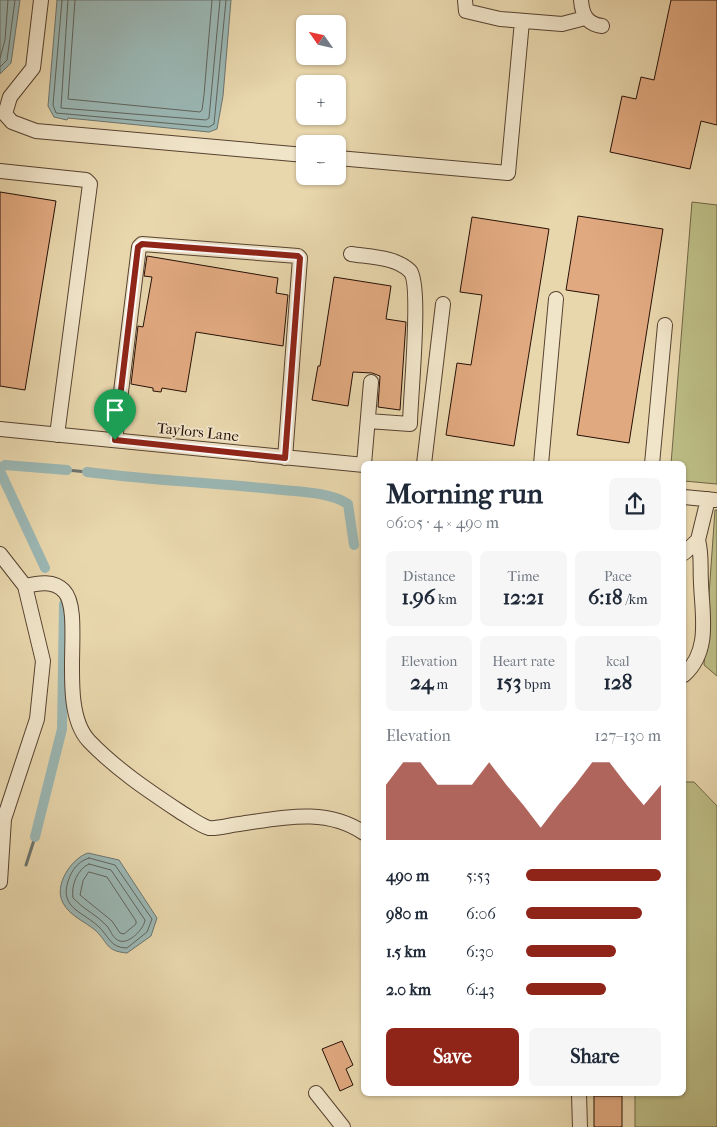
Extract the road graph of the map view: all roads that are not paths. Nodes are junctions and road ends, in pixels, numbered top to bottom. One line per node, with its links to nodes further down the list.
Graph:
1 (41, 0): 7 (street)
2 (465, 0): 5 (street)
3 (581, 0): 4 (street)
4 (585, 18): 5 (street); 6 (street)
5 (522, 21): 8 (street)
6 (602, 26)
7 (296, 154)
8 (346, 159)
9 (0, 171): 17 (street)
10 (352, 254): 15 (street)
11 (556, 299): 22 (street)
12 (443, 304): 21 (street)
13 (665, 325): 23 (street)
14 (371, 382): 15 (street)
15 (368, 421): 20 (street)
16 (0, 429): 17 (street, Taylors Lane)
17 (57, 435): 18 (street, Taylors Lane)
18 (115, 440): 19 (street, Taylors Lane); 19 (street)
19 (285, 458): 24 (street, Taylors Lane)
20 (364, 461)
21 (424, 461)
22 (541, 461)
23 (652, 461)
24 (361, 465)
25 (686, 497): 26 (street)
26 (712, 500): 27 (street)
27 (698, 540): 28 (street); 31 (street)
28 (686, 551)
29 (0, 554): 30 (street)
30 (25, 586): 32 (street); 33 (street)
31 (686, 671)
32 (361, 832)
33 (0, 882)
34 (316, 1093): 36 (street)
35 (579, 1096): 37 (street)
36 (343, 1127)
37 (580, 1127)

